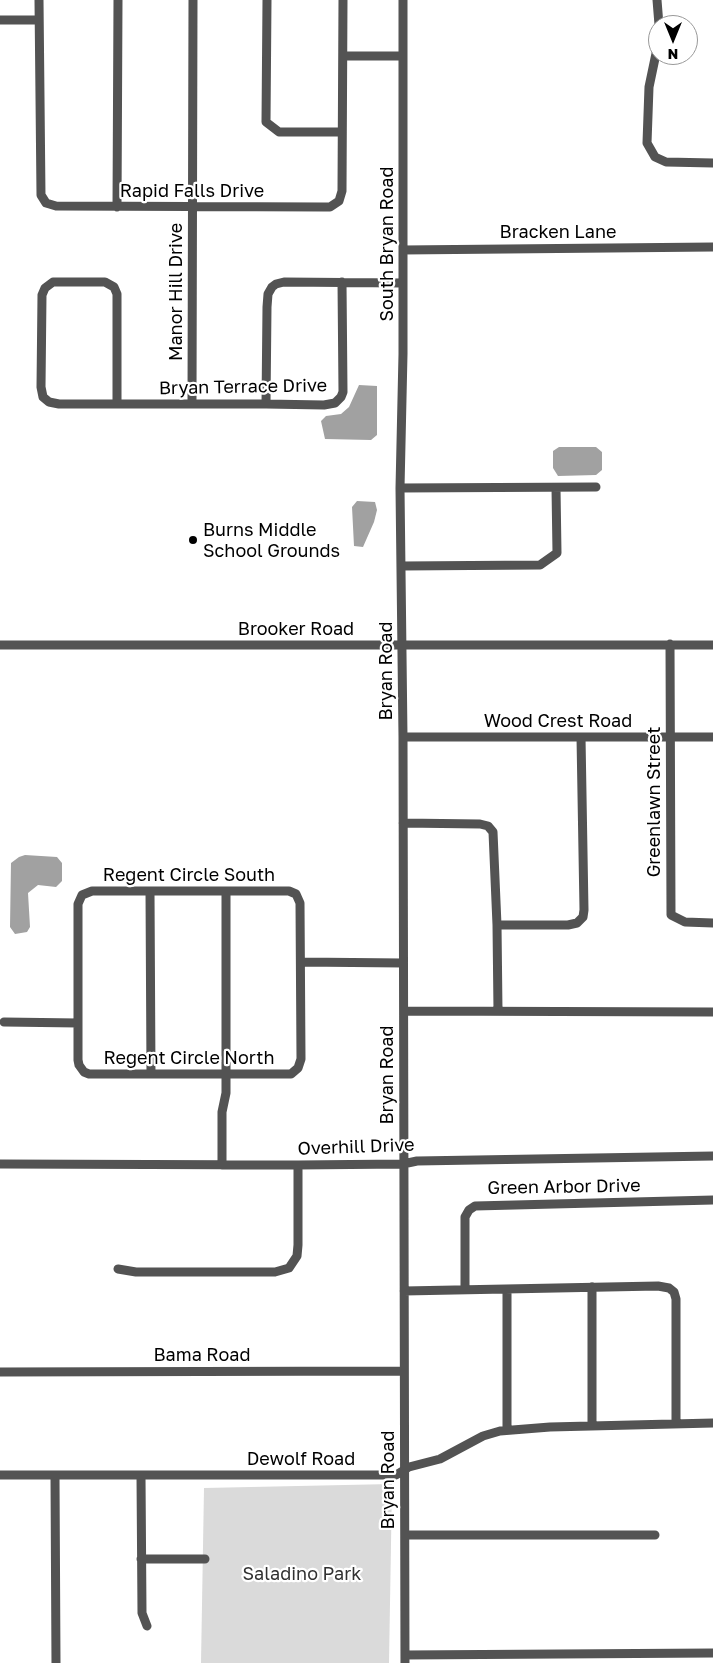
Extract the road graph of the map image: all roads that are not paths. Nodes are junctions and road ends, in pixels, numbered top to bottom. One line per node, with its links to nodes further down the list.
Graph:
1 (39, 0): 10 (street, Rapid Falls Drive)
2 (118, 0): 16 (street)
3 (193, 0): 17 (street, Manor Hill Drive)
4 (267, 0): 14 (street)
5 (343, 0): 11 (street, Rapid Falls Drive)
6 (403, 0): 12 (street, South Bryan Road)
7 (657, 0): 8 (street)
8 (658, 15)
9 (0, 20): 10 (street)
10 (39, 20): 16 (street, Rapid Falls Drive)
11 (343, 56): 12 (street); 14 (street, Rapid Falls Drive)
12 (403, 56): 19 (street, South Bryan Road)
13 (654, 65): 15 (street)
14 (342, 132): 17 (street, Rapid Falls Drive)
15 (713, 164)
16 (117, 207): 17 (street, Rapid Falls Drive)
17 (193, 207): 23 (street, Manor Hill Drive)
18 (713, 247): 19 (street, Bracken Lane)
19 (403, 250): 21 (street, South Bryan Road)
20 (342, 282): 21 (street); 24 (street); 24 (street, Bryan Terrace Drive)
21 (402, 283): 26 (street, South Bryan Road)
22 (117, 404): 22 (street, Bryan Terrace Drive); 23 (street, Bryan Terrace Drive)
23 (192, 404): 24 (street, Bryan Terrace Drive)
24 (266, 404)
25 (596, 487): 27 (street)
26 (400, 488): 27 (street); 28 (street, Bryan Road)
27 (556, 488): 28 (street)
28 (402, 566): 31 (street, Bryan Road)
29 (670, 644): 31 (street, Brooker Road); 32 (street, Brooker Road); 35 (street, Greenlawn Street)
30 (0, 645): 31 (street, Brooker Road)
31 (402, 645): 33 (street, Bryan Road)
32 (713, 645)
33 (403, 737): 34 (street, Wood Crest Road); 37 (street, Bryan Road)
34 (582, 737): 35 (street, Wood Crest Road); 41 (street)
35 (670, 737): 36 (street, Wood Crest Road); 40 (street, Greenlawn Street)
36 (713, 737)
37 (403, 823): 41 (street); 43 (street, Bryan Road)
38 (150, 891): 39 (street, Regent Circle South); 48 (street, Regent Circle South); 49 (street)
39 (226, 891): 42 (street, Regent Circle South); 50 (street)
40 (713, 922)
41 (497, 925): 45 (street)
42 (301, 962): 43 (street); 50 (street, Regent Circle North)
43 (403, 963): 44 (street, Bryan Road)
44 (404, 1011): 45 (street); 53 (street, Bryan Road)
45 (498, 1011): 46 (street)
46 (713, 1012)
47 (4, 1022): 48 (street)
48 (78, 1023): 49 (street, Regent Circle North)
49 (151, 1074): 50 (street, Regent Circle North)
50 (226, 1074): 54 (street)
51 (713, 1156): 53 (street, Overhill Drive)
52 (0, 1164): 54 (street, Overhill Drive)
53 (403, 1164): 55 (street, Overhill Drive); 61 (street, Bryan Road)
54 (222, 1165): 55 (street, Overhill Drive)
55 (298, 1165): 57 (street)
56 (713, 1200): 60 (street, Green Arbor Drive)
57 (118, 1269)
58 (592, 1287): 59 (street); 65 (street); 66 (street)
59 (508, 1289): 60 (street); 67 (street)
60 (465, 1290): 61 (street)
61 (404, 1291): 62 (street, Bryan Road)
62 (404, 1371): 63 (street, Bama Road); 68 (street, Bryan Road)
63 (0, 1372)
64 (713, 1423): 65 (street, Dewolf Road)
65 (676, 1424): 66 (street, Dewolf Road)
66 (592, 1426): 67 (street, Dewolf Road)
67 (507, 1430): 68 (street, Dewolf Road)
68 (404, 1469): 71 (street, Dewolf Road); 72 (street, Bryan Road)
69 (0, 1476): 70 (street, Dewolf Road)
70 (55, 1476): 71 (street, Dewolf Road); 81 (street)
71 (141, 1476): 75 (street)
72 (405, 1534): 73 (street); 80 (street, Bryan Road)
73 (655, 1534)
74 (205, 1558): 75 (street)
75 (141, 1559): 76 (street)
76 (146, 1626)
77 (569, 1653): 78 (street); 80 (street); 82 (street)
78 (663, 1653): 79 (street); 83 (street)
79 (713, 1653)
80 (405, 1659)
81 (56, 1663)
82 (569, 1663)
83 (663, 1663)

